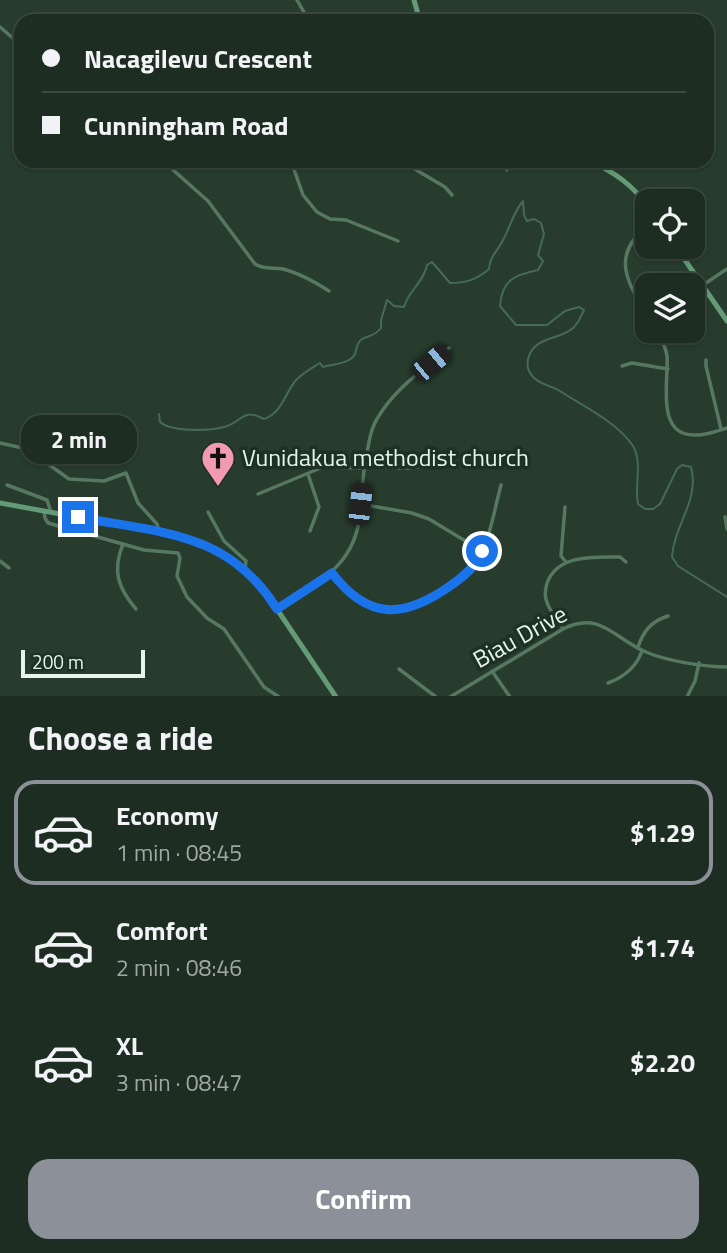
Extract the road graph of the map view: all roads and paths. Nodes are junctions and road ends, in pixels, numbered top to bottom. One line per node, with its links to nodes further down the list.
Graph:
1 (0, 27): 2 (street)
2 (14, 39)
3 (171, 168): 16 (street)
4 (293, 168): 12 (street)
5 (413, 168): 10 (street)
6 (506, 168): 8 (street)
7 (604, 168): 9 (main road)
8 (508, 170)
9 (635, 192)
10 (453, 195)
11 (635, 237): 17 (street)
12 (398, 241)
13 (727, 269): 14 (street)
14 (705, 284)
15 (705, 288): 18 (main road)
16 (329, 291)
17 (635, 297)
18 (727, 321)
19 (662, 343): 23 (street)
20 (449, 348): 28 (street)
21 (706, 360): 25 (street)
22 (622, 366): 23 (street)
23 (668, 369): 25 (street)
24 (727, 429): 25 (street)
25 (721, 430)
26 (0, 443): 41 (street)
27 (434, 460): 28 (street)
28 (365, 466): 29 (street); 34 (street)
29 (308, 474): 32 (street); 40 (street)
30 (7, 485): 36 (street)
31 (501, 485): 43 (street)
32 (258, 494)
33 (0, 503): 36 (main road)
34 (360, 504): 43 (street); 49 (street)
35 (565, 507): 45 (street)
36 (48, 512): 41 (main road); 42 (street)
37 (208, 512): 48 (street)
38 (725, 517): 39 (street)
39 (727, 529)
40 (310, 531)
41 (159, 532): 48 (main road)
42 (123, 544): 50 (street); 60 (street)
43 (482, 551): 49 (street)
44 (0, 561): 47 (street)
45 (566, 562): 46 (street); 53 (street)
46 (625, 562)
47 (9, 568)
48 (246, 569): 51 (main road)
49 (332, 573): 51 (street)
50 (136, 609)
51 (277, 609): 61 (main road)
52 (668, 616): 54 (street)
53 (563, 629): 54 (street, Biau Drive); 58 (street, Biau Drive)
54 (640, 649): 55 (street, Biau Drive); 59 (street)
55 (699, 663): 56 (street, Biau Drive); 65 (street)
56 (727, 667)
57 (399, 669): 62 (street)
58 (492, 671): 63 (street, Biau Drive); 64 (street)
59 (608, 683)
60 (279, 696)
61 (336, 696)
62 (436, 696)
63 (450, 696)
64 (510, 696)
65 (687, 696)

